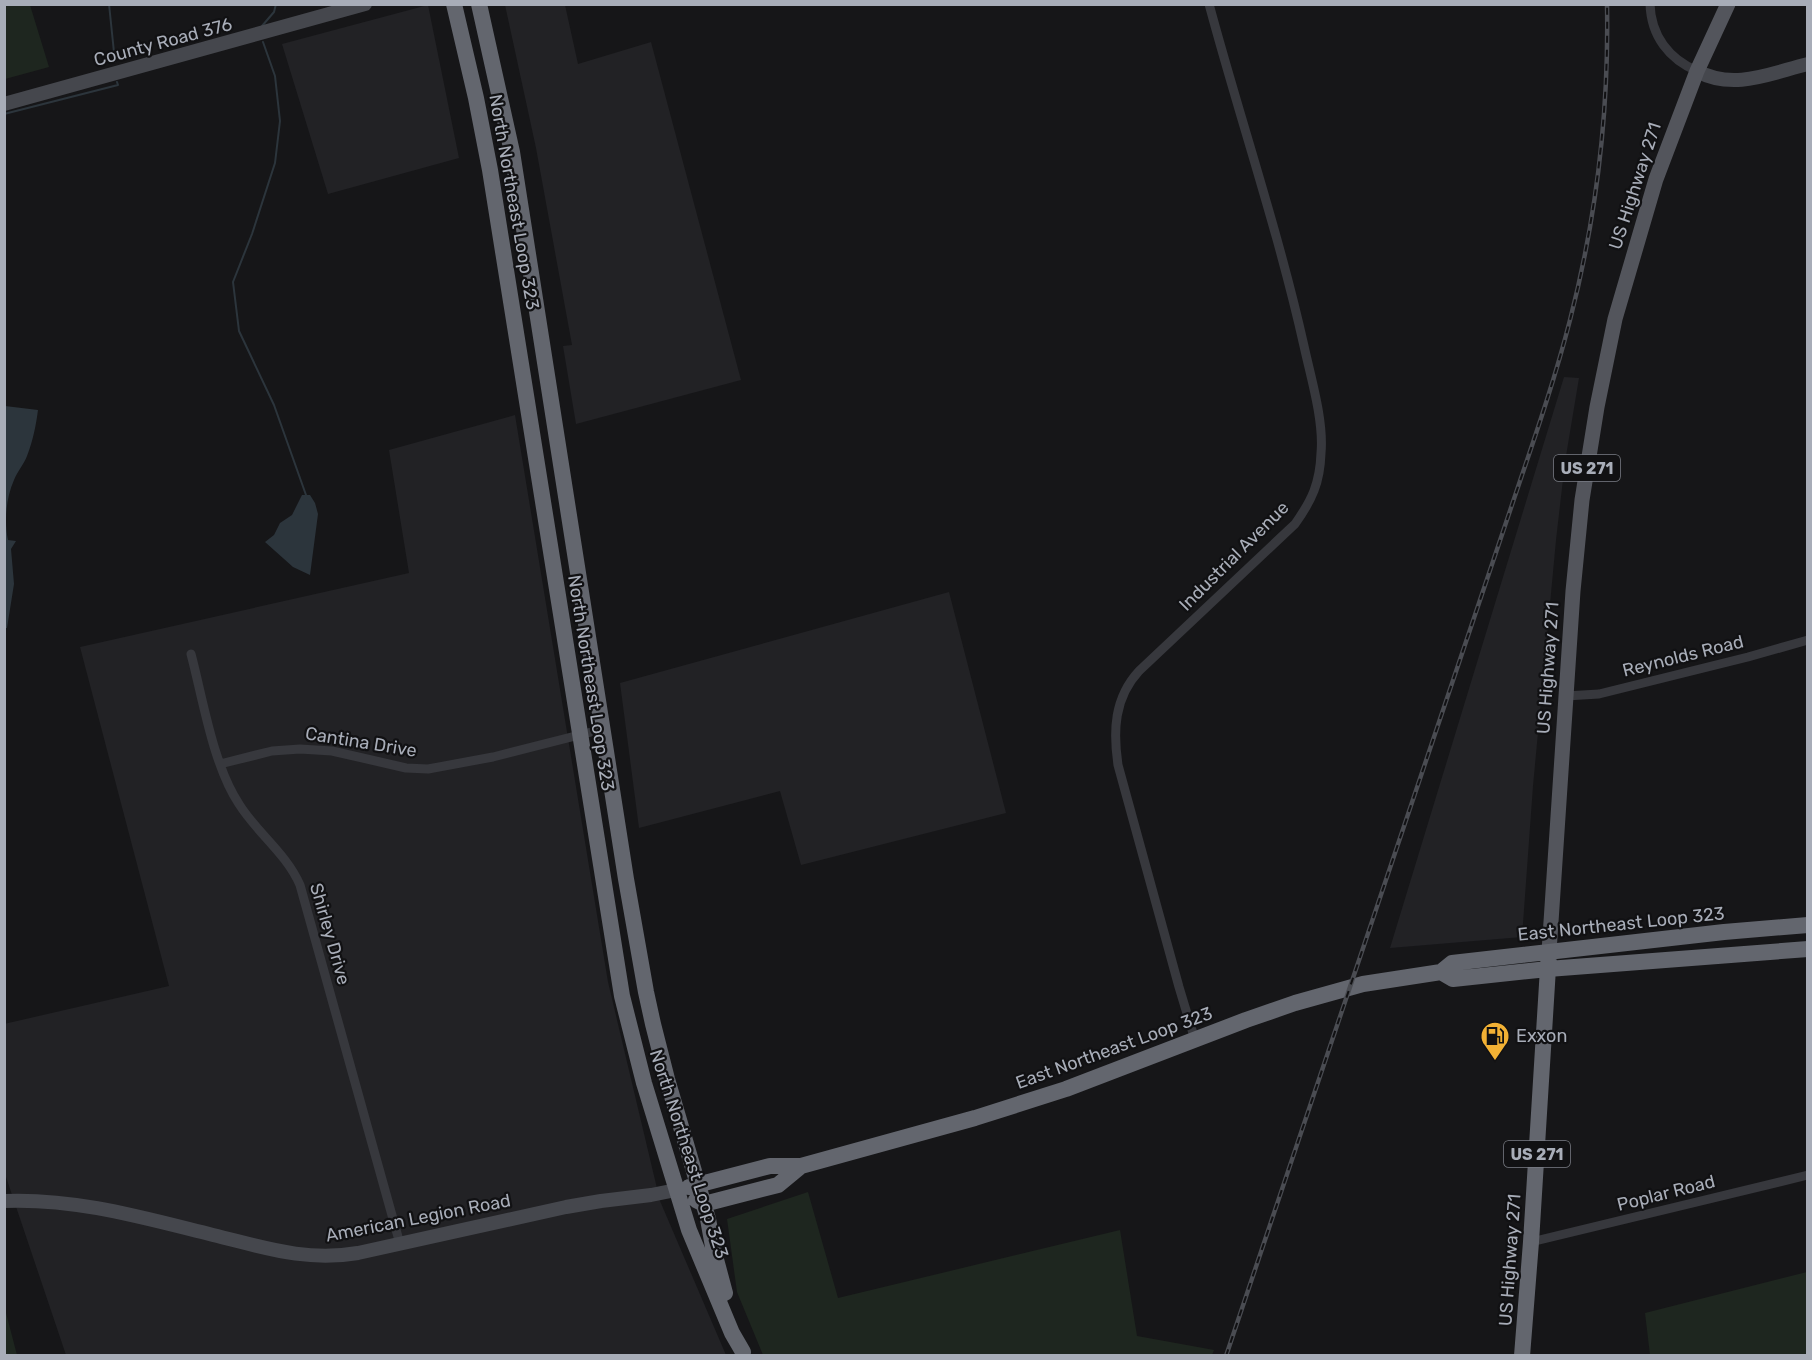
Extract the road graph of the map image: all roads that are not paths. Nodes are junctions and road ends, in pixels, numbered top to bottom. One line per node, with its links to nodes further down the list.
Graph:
1 (365, 4): 9 (street, County Road 376)
2 (454, 4): 11 (highway, North Northeast Loop 323)
3 (480, 4): 10 (highway, North Northeast Loop 323)
4 (1209, 4): 29 (street, Industrial Avenue)
5 (1650, 4): 8 (street)
6 (1728, 4): 8 (main road, US Highway 271 / US 271)
7 (1808, 64): 8 (street)
8 (1697, 71): 16 (main road, US Highway 271 / US 271)
9 (4, 105)
10 (533, 284): 11 (highway); 13 (highway, North Northeast Loop 323)
11 (509, 287): 14 (highway, North Northeast Loop 323)
12 (1808, 640): 16 (street, Reynolds Road)
13 (590, 646): 14 (highway); 17 (highway, North Northeast Loop 323)
14 (566, 649): 18 (highway, North Northeast Loop 323)
15 (191, 654): 19 (street, Shirley Drive)
16 (1566, 696): 23 (main road, US Highway 271 / US 271)
17 (603, 729): 18 (street, Cantina Drive); 27 (highway, North Northeast Loop 323)
18 (579, 735): 19 (street, Cantina Drive); 28 (highway, North Northeast Loop 323)
19 (220, 764): 37 (street, Shirley Drive)
20 (1808, 925): 21 (highway, East Northeast Loop 323)
21 (1724, 932): 23 (highway, East Northeast Loop 323); 24 (highway)
22 (1808, 949): 24 (highway, East Northeast Loop 323)
23 (1549, 952): 25 (highway, US Highway 271 / US 271); 26 (highway, East Northeast Loop 323)
24 (1726, 955): 25 (highway, East Northeast Loop 323)
25 (1548, 969): 26 (highway, East Northeast Loop 323); 36 (highway, US Highway 271 / US 271)
26 (1441, 972): 29 (highway, East Northeast Loop 323)
27 (646, 992): 28 (highway); 32 (highway, North Northeast Loop 323)
28 (622, 996): 33 (highway, North Northeast Loop 323)
29 (1195, 1040): 30 (highway, East Northeast Loop 323)
30 (801, 1166): 32 (highway, East Northeast Loop 323); 35 (highway, East Northeast Loop 323)
31 (1808, 1175): 36 (street, Poplar Road)
32 (699, 1185): 33 (highway, American Legion Road); 35 (highway, North Northeast Loop 323)
33 (676, 1190): 35 (highway); 37 (street, American Legion Road); 38 (highway, North Northeast Loop 323)
34 (4, 1201): 37 (street, American Legion Road)
35 (705, 1204): 38 (highway, North Northeast Loop 323)
36 (1532, 1242): 39 (highway, US Highway 271 / US 271)
37 (400, 1244)
38 (744, 1354)
39 (1522, 1356)

